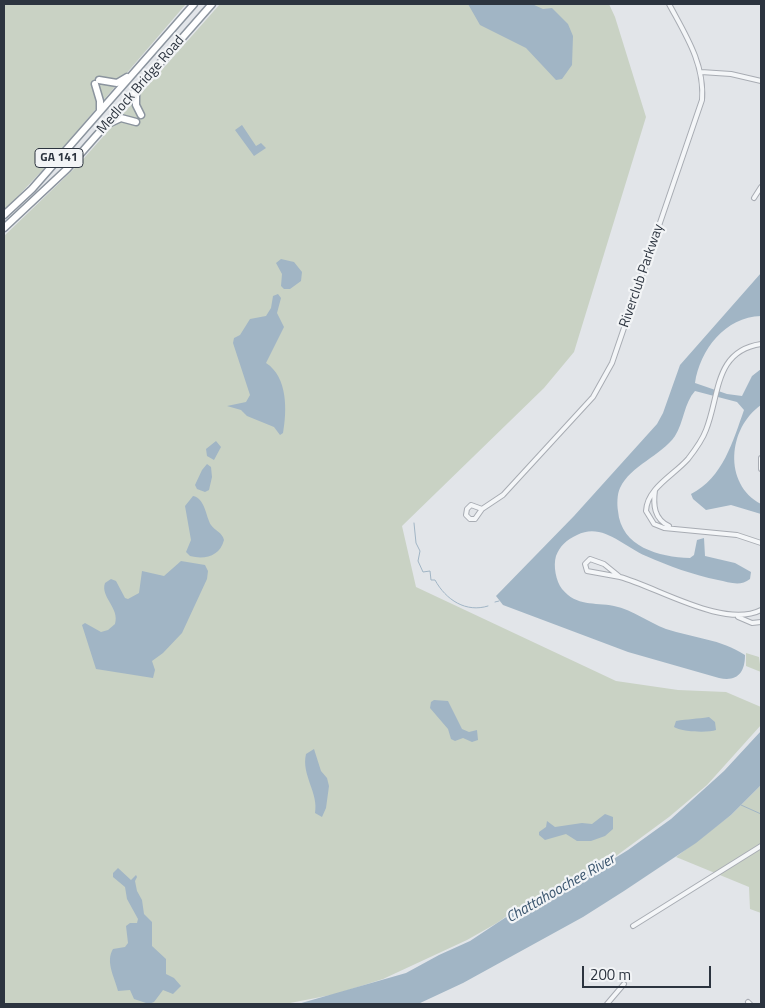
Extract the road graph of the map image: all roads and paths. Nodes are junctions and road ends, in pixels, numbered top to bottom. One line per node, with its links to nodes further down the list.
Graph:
1 (194, 4): 5 (highway, Medlock Bridge Road / GA 141)
2 (212, 4): 7 (highway, Medlock Bridge Road / GA 141)
3 (669, 4): 4 (street, Riverclub Parkway)
4 (701, 72): 6 (street); 20 (street, Riverclub Parkway)
5 (133, 74): 8 (highway, Medlock Bridge Road / GA 141); 8 (highway)
6 (761, 81)
7 (136, 91): 9 (highway); 11 (highway, Medlock Bridge Road / GA 141)
8 (100, 111): 14 (highway, Medlock Bridge Road / GA 141)
9 (141, 115)
10 (136, 122): 11 (highway)
11 (104, 127): 15 (highway, Medlock Bridge Road / GA 141)
12 (761, 187): 13 (street)
13 (754, 198)
14 (4, 215)
15 (4, 228)
16 (761, 344): 19 (street)
17 (761, 458): 18 (street)
18 (761, 469)
19 (655, 490): 21 (street); 21 (street)
20 (482, 509)
21 (673, 528): 22 (street)
22 (761, 544)
23 (620, 577): 23 (street); 25 (street)
24 (761, 610): 25 (street)
25 (734, 615): 26 (street)
26 (761, 622)
27 (761, 846): 28 (street)
28 (633, 926)
29 (624, 984): 30 (street)
30 (607, 1004)

